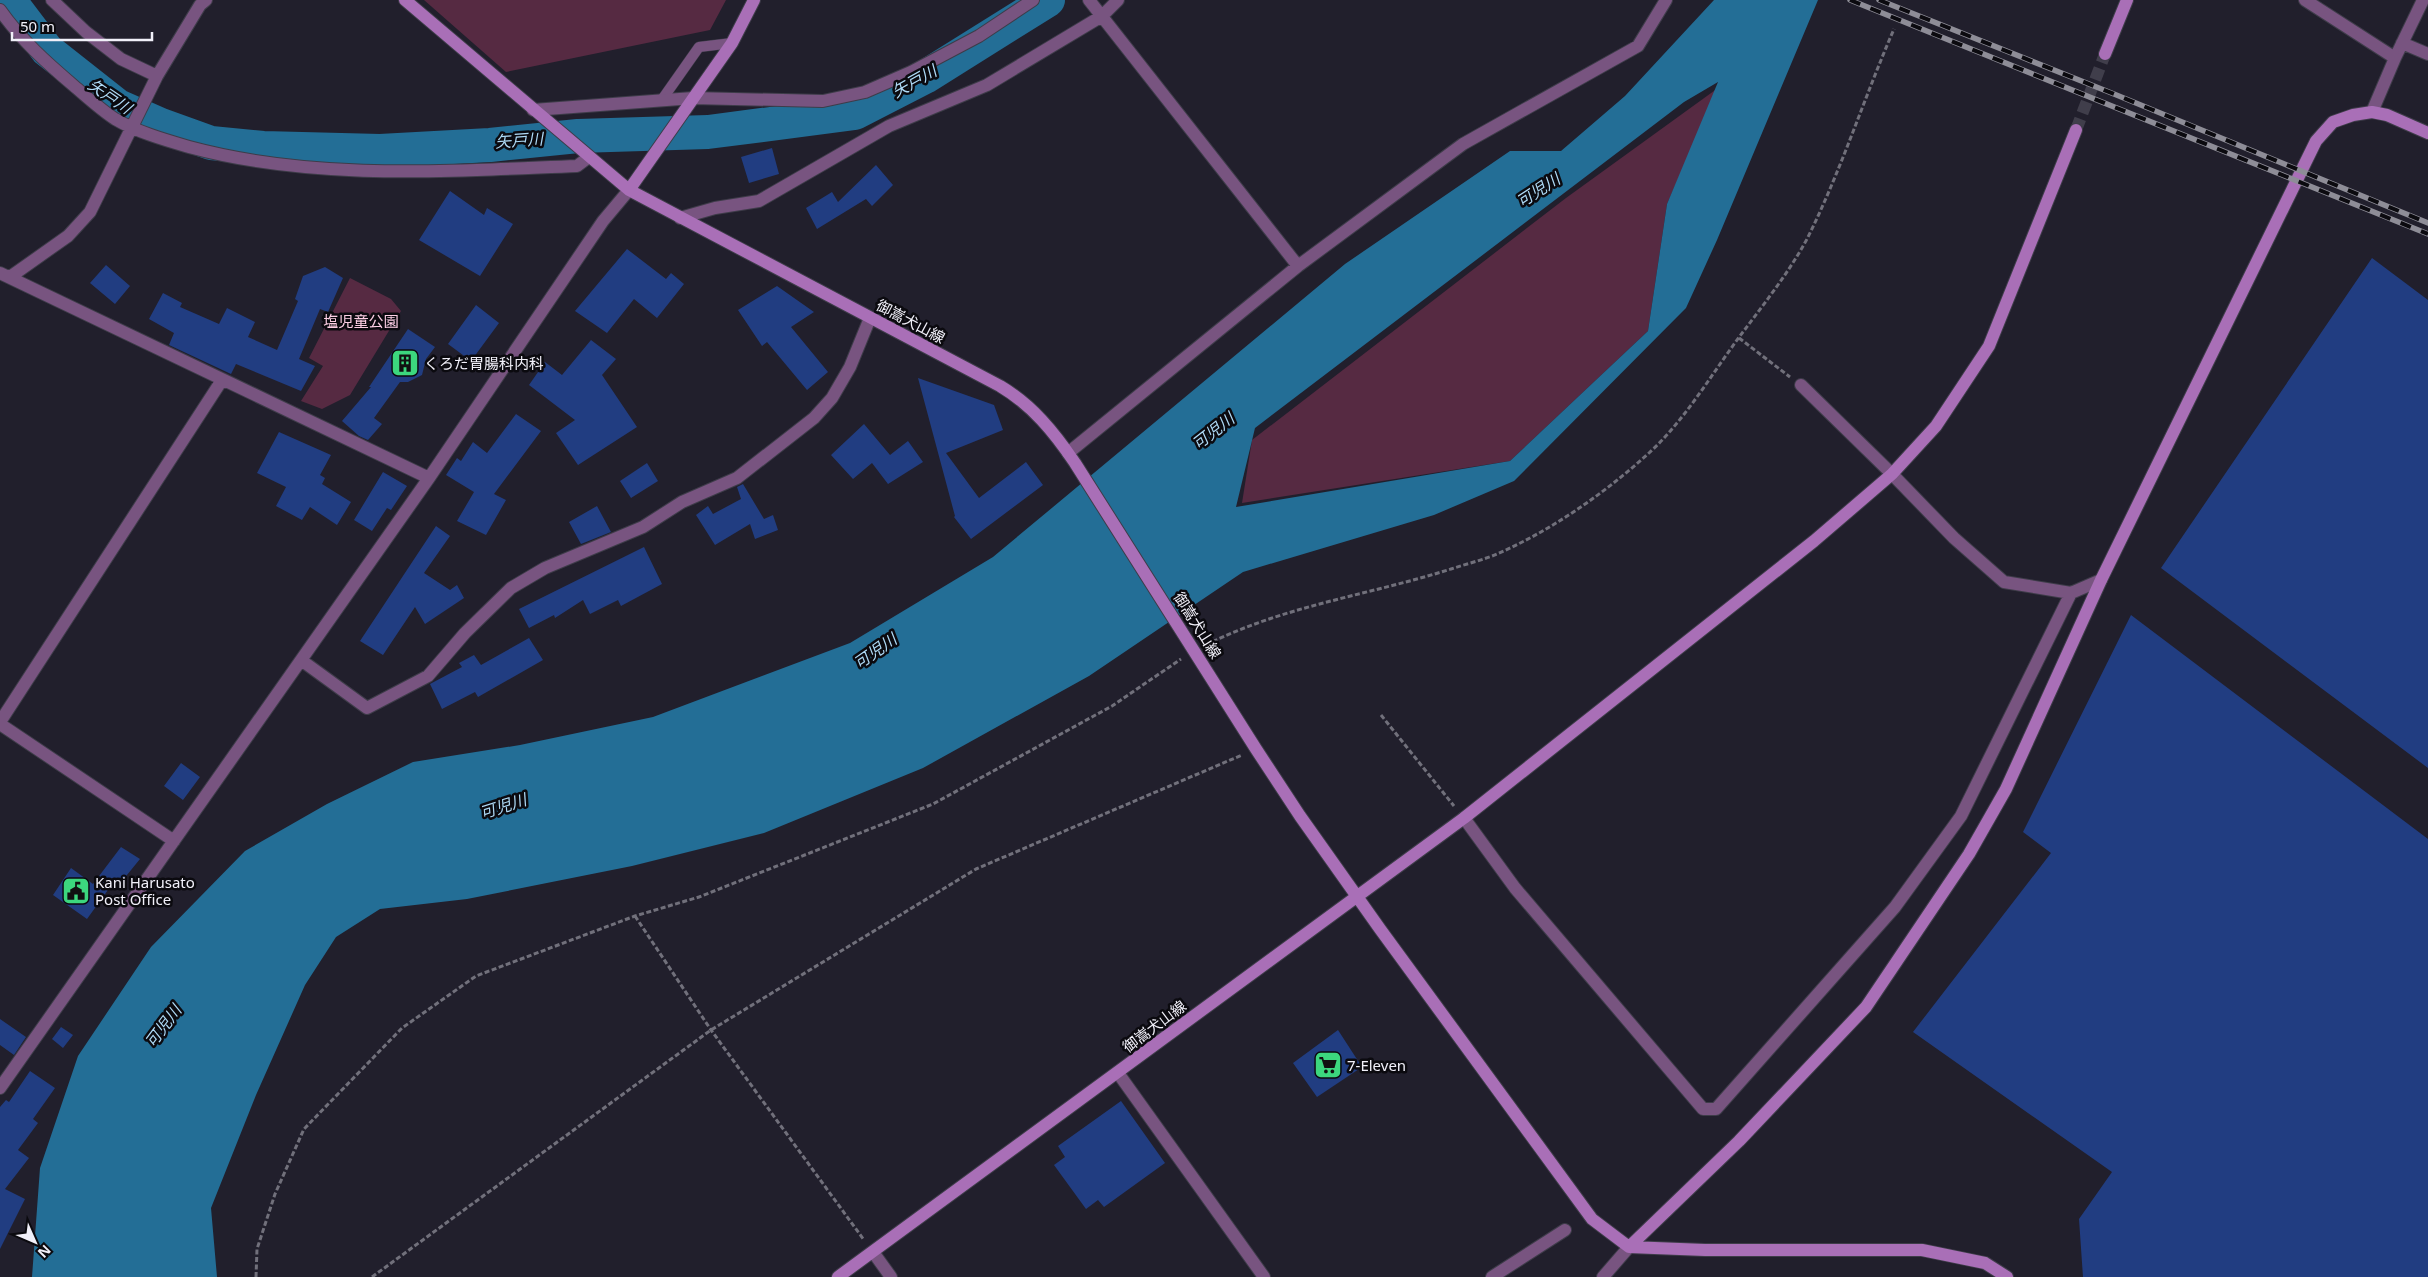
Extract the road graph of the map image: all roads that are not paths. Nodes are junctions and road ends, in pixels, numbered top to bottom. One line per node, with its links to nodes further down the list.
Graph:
1 (52, 0): 18 (street)
2 (404, 0): 21 (street, 御嵩犬山線)
3 (754, 0): 13 (street)
4 (1033, 0): 19 (street)
5 (1118, 0): 10 (street)
6 (1666, 0): 29 (street)
7 (2127, 0): 15 (street)
8 (2305, 0): 17 (street)
9 (201, 2): 18 (street)
10 (1096, 8): 28 (street); 29 (street)
11 (2423, 8): 14 (street)
12 (0, 10): 23 (street)
13 (732, 43): 19 (street); 20 (lane)
14 (2402, 43): 16 (street); 17 (street)
15 (2105, 54)
16 (2428, 54)
17 (2395, 58): 22 (street)
18 (157, 76): 23 (street)
19 (693, 98): 20 (street); 27 (street)
20 (661, 101): 21 (street)
21 (533, 110): 26 (street, 御嵩犬山線)
22 (2372, 112): 25 (street); 37 (street)
23 (132, 127): 26 (street); 30 (street)
24 (2076, 130): 35 (street)
25 (2428, 133)
26 (589, 156): 27 (street, 御嵩犬山線)
27 (629, 190): 28 (street, 御嵩犬山線); 36 (street)
28 (680, 218): 31 (street, 御嵩犬山線)
29 (1298, 266): 34 (street)
30 (5, 275): 32 (street)
31 (870, 318): 34 (street, 御嵩犬山線); 39 (street)
32 (222, 380): 36 (street); 40 (street)
33 (1801, 385): 35 (street)
34 (1072, 458): 43 (street, 御嵩犬山線)
35 (1892, 474): 38 (street); 41 (street)
36 (429, 478): 39 (street)
37 (2101, 580): 38 (street); 47 (street)
38 (2071, 594): 41 (street)
39 (301, 660): 42 (street)
40 (0, 723): 42 (street)
41 (1464, 818): 43 (street)
42 (174, 841): 45 (street)
43 (1357, 895): 44 (street, 御嵩犬山線); 47 (street)
44 (1118, 1073): 48 (street, 御嵩犬山線); 51 (street)
45 (0, 1088)
46 (1565, 1230): 52 (street)
47 (1629, 1247): 53 (street); 54 (street)
48 (873, 1252): 49 (street, 御嵩犬山線); 50 (street)
49 (838, 1277)
50 (891, 1277)
51 (1264, 1277)
52 (1492, 1277)
53 (1603, 1277)
54 (2007, 1277)

